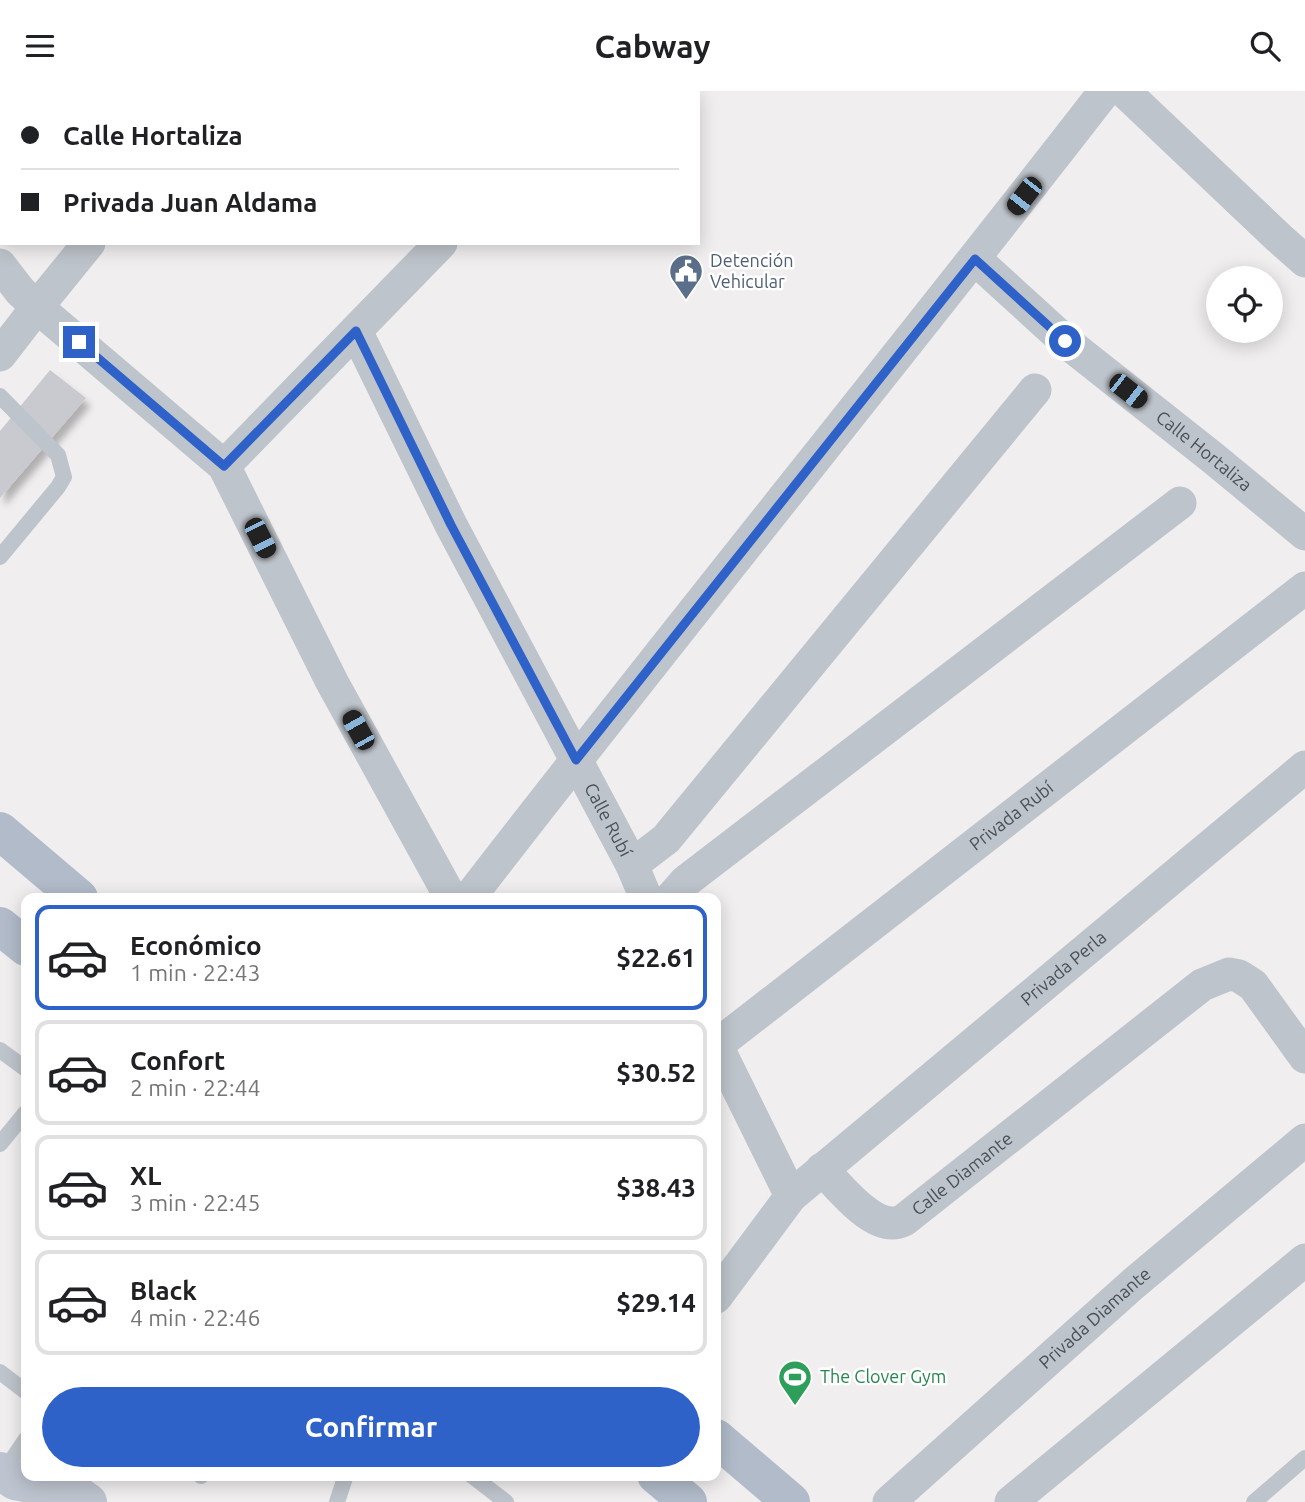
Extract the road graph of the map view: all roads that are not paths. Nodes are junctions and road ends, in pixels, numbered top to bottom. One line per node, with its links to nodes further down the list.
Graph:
1 (1104, 91): 5 (street)
2 (1125, 91): 6 (street)
3 (87, 245): 8 (street)
4 (439, 245): 9 (street)
5 (975, 259): 15 (street, Calle Hortaliza); 18 (street)
6 (1305, 261)
7 (0, 265): 8 (street)
8 (37, 307): 10 (street); 13 (street)
9 (356, 331): 13 (street); 18 (street, Calle Rubí)
10 (0, 355)
11 (1035, 390): 21 (street)
12 (0, 396): 16 (lane)
13 (224, 466): 23 (street)
14 (1180, 503): 26 (street)
15 (1305, 534)
16 (0, 557)
17 (1305, 588): 29 (street, Privada Rubí)
18 (576, 760): 21 (street, Calle Rubí); 24 (street)
19 (1305, 767): 37 (street, Privada Perla)
20 (0, 831): 22 (main road)
21 (632, 865): 25 (street, Calle Rubí)
22 (73, 893)
23 (448, 893)
24 (473, 893)
25 (644, 893)
26 (675, 893)
27 (0, 926): 28 (main road)
28 (21, 943)
29 (721, 1041)
30 (0, 1050): 33 (lane)
31 (721, 1055): 38 (street)
32 (1305, 1057): 37 (street, Calle Diamante)
33 (21, 1065)
34 (21, 1118): 36 (lane)
35 (1305, 1140): 55 (street, Privada Diamante)
36 (0, 1144)
37 (822, 1169): 38 (street)
38 (791, 1196): 40 (street)
39 (1305, 1260): 56 (street)
40 (721, 1290)
41 (0, 1372): 42 (lane)
42 (21, 1388)
43 (721, 1441): 54 (main road)
44 (21, 1454): 49 (lane)
45 (1305, 1458): 57 (lane)
46 (344, 1481): 51 (lane)
47 (479, 1481): 52 (lane)
48 (663, 1481): 53 (main road)
49 (12, 1482): 50 (main road)
50 (78, 1493)
51 (337, 1502)
52 (506, 1502)
53 (688, 1502)
54 (791, 1502)
55 (889, 1502)
56 (1011, 1502)
57 (1254, 1502)

